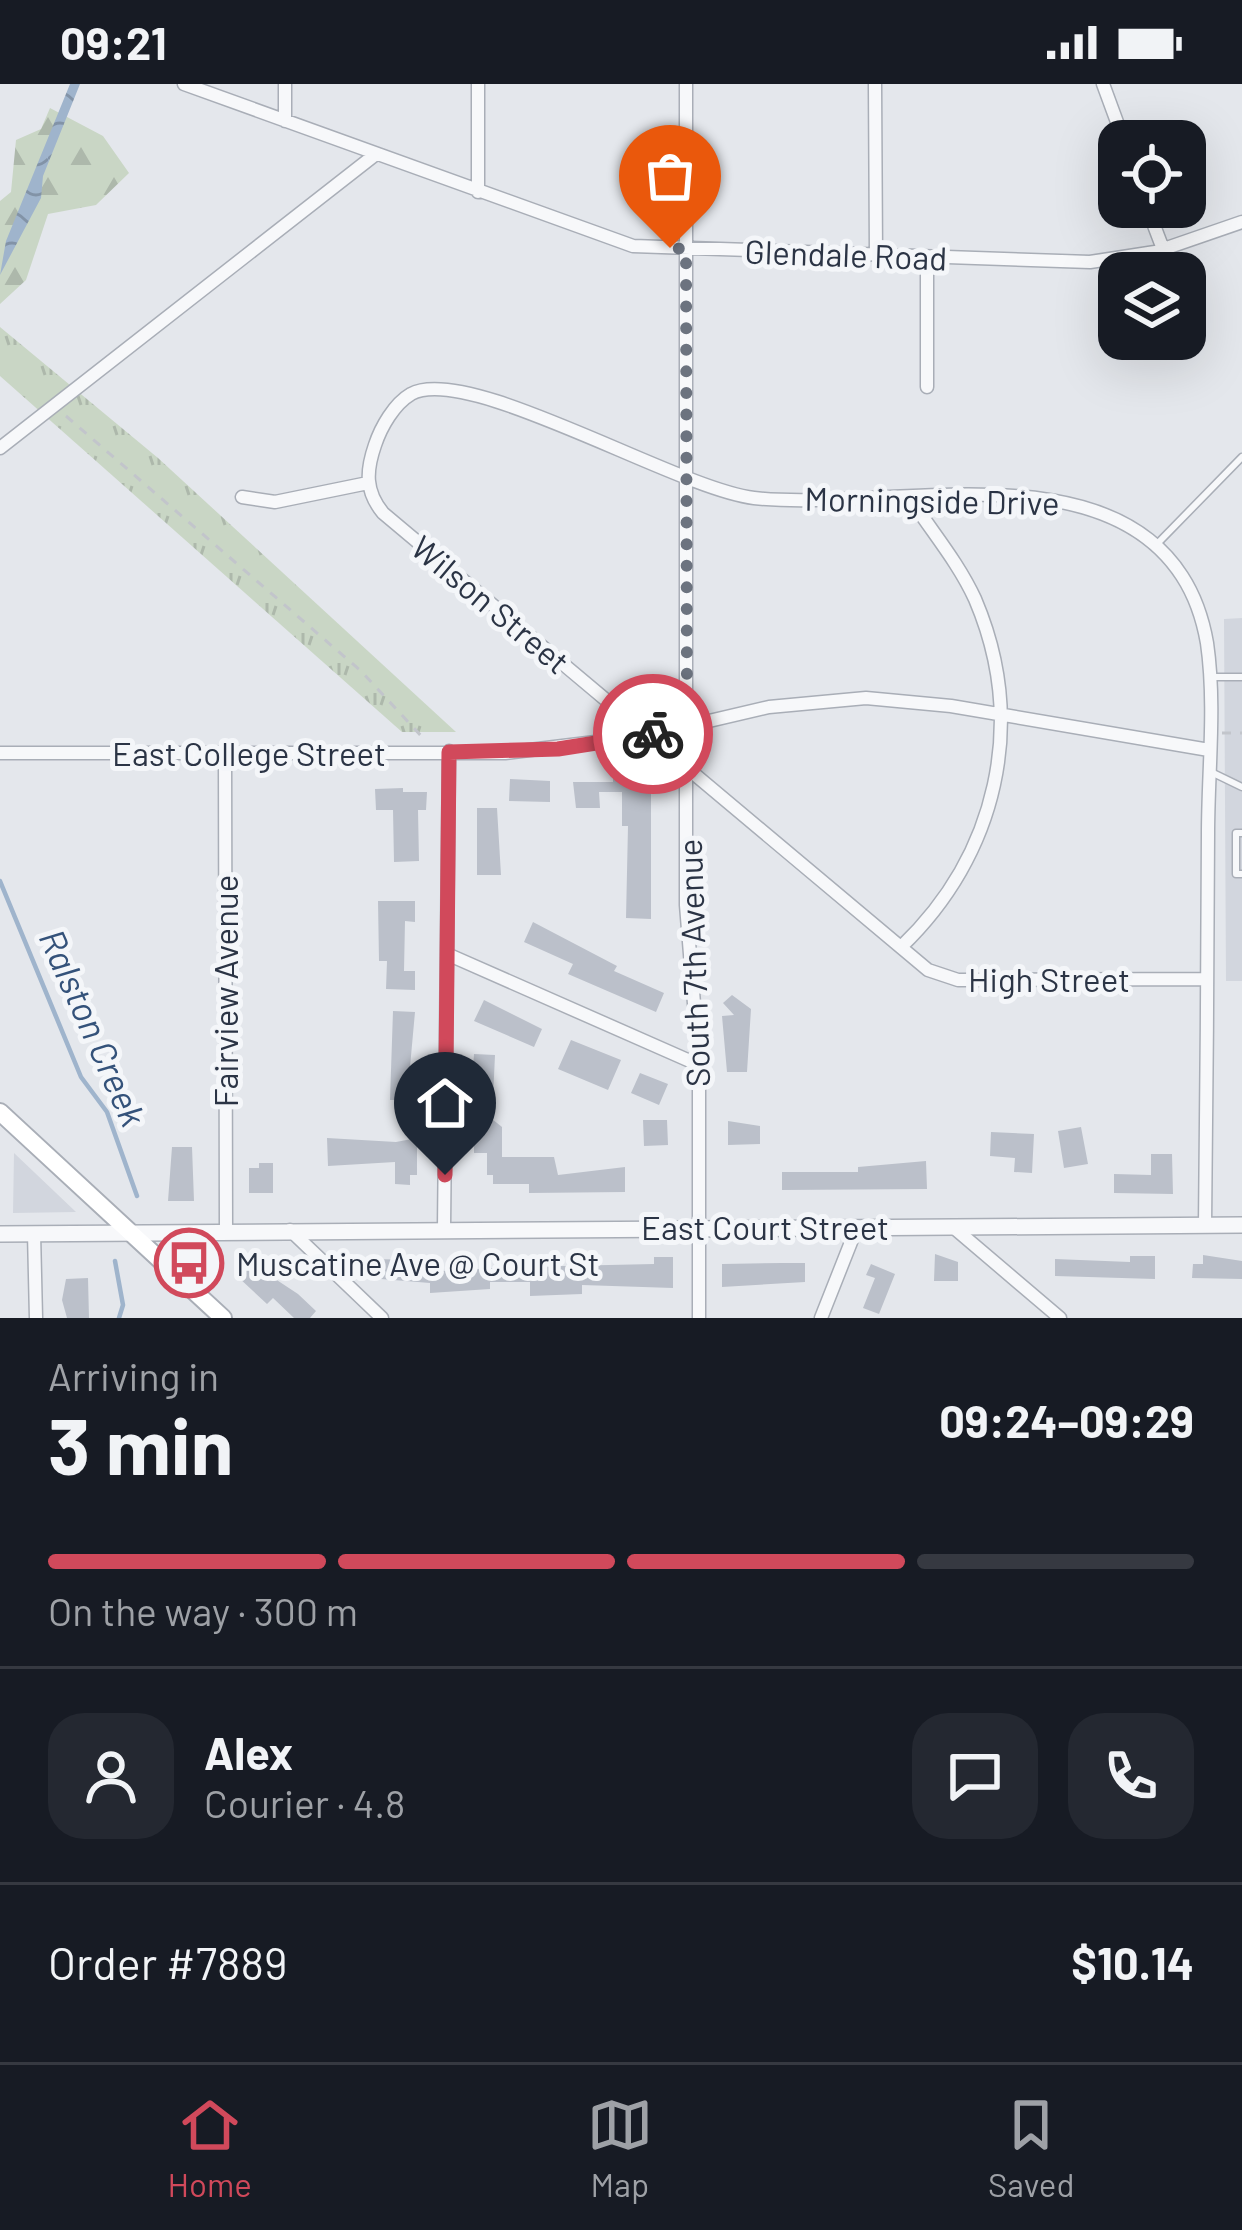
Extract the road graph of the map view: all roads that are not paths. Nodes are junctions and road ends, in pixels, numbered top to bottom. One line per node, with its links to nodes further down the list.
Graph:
1 (184, 84): 8 (street, Glendale Road)
2 (285, 84): 8 (street)
3 (478, 84): 10 (street)
4 (686, 84): 13 (street, South 7th Avenue)
5 (875, 84): 15 (street)
6 (1103, 84): 7 (street)
7 (1116, 120)
8 (285, 121): 9 (street, Glendale Road)
9 (376, 154): 10 (street, Glendale Road); 18 (street)
10 (478, 192): 13 (street, Glendale Road)
11 (1242, 222): 14 (street, Glendale Road)
12 (1156, 228): 14 (street)
13 (686, 249): 15 (street, Glendale Road); 20 (street, South 7th Avenue)
14 (1163, 249): 16 (street, Glendale Road)
15 (877, 255): 16 (street, Glendale Road)
16 (927, 257): 17 (street)
17 (927, 386)
18 (0, 448)
19 (1242, 457): 24 (lane)
20 (687, 478): 21 (street, Morningside Drive); 23 (street, Morningside Drive); 28 (street, South 7th Avenue)
21 (368, 483): 22 (street); 29 (street, Wilson Street)
22 (242, 497)
23 (910, 498): 24 (street, Morningside Drive); 27 (street)
24 (1156, 544): 25 (street, Morningside Drive)
25 (1209, 677): 26 (lane); 30 (street, Morningside Drive)
26 (1242, 677)
27 (1003, 715): 28 (street, East College Street); 30 (street, East College Street); 39 (street)
28 (687, 725): 29 (street, East College Street); 35 (street, South 7th Avenue)
29 (645, 736): 32 (street, East College Street); 35 (street, Wilson Street)
30 (1209, 750): 34 (street, Morningside Drive)
31 (224, 752): 32 (street, East College Street); 33 (street, East College Street); 51 (street, Fairview Avenue)
32 (442, 752): 40 (street)
33 (0, 753)
34 (1208, 770): 36 (lane); 41 (street, Morningside Drive)
35 (688, 771): 39 (street, Wilson Street); 42 (street, South 7th Avenue)
36 (1242, 787)
37 (1242, 833): 38 (lane)
38 (1242, 874)
39 (901, 947): 41 (street, High Street)
40 (447, 954): 42 (street); 48 (street)
41 (1207, 980): 45 (street, Morningside Drive)
42 (699, 1065): 47 (street, South 7th Avenue)
43 (0, 1112): 52 (main road)
44 (952, 1226): 45 (street, East Court Street); 49 (street, East Court Street); 60 (street)
45 (1205, 1226): 46 (street, East Court Street)
46 (1242, 1226)
47 (699, 1227): 48 (street, East Court Street); 49 (street, East Court Street); 58 (street, South 7th Avenue)
48 (444, 1228): 50 (street, East Court Street)
49 (857, 1228): 59 (street)
50 (289, 1229): 51 (street, East Court Street); 57 (street)
51 (226, 1230): 52 (street, East Court Street)
52 (130, 1232): 54 (street, East Court Street); 56 (main road)
53 (0, 1234): 54 (street, East Court Street)
54 (34, 1234): 55 (street)
55 (36, 1318)
56 (223, 1318)
57 (382, 1318)
58 (699, 1318)
59 (821, 1318)
60 (1060, 1318)

